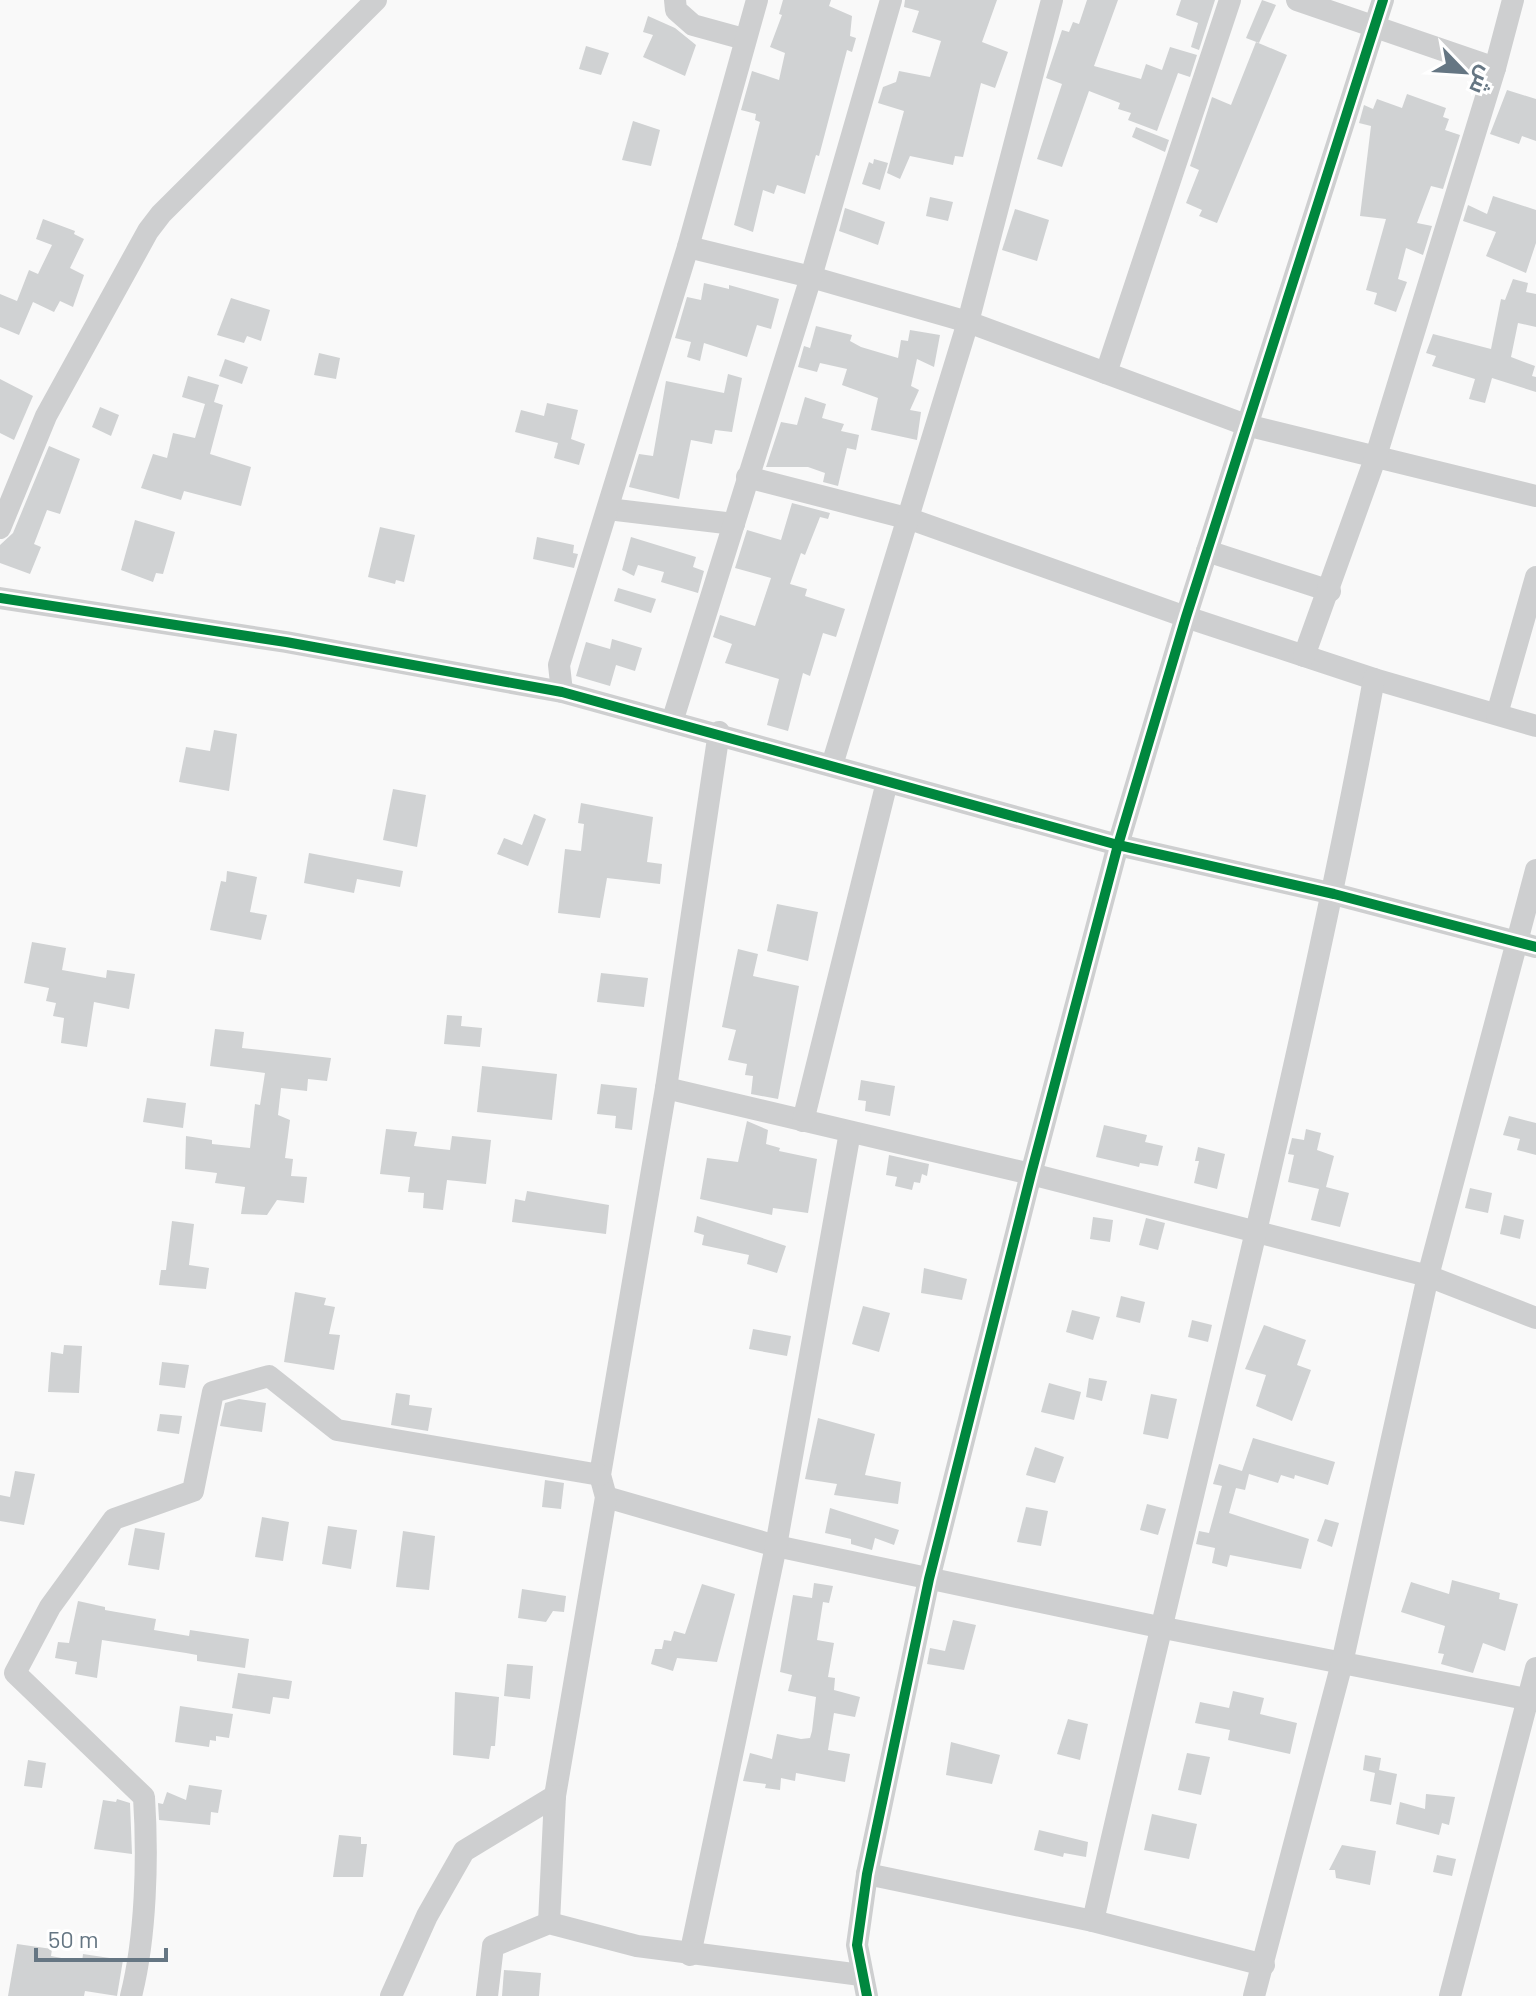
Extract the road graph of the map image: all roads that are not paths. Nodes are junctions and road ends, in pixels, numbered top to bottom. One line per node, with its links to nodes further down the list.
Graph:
1 (376, 0): 24 (street)
2 (675, 0): 11 (street)
3 (757, 0): 11 (street)
4 (891, 0): 14 (street)
5 (1052, 0): 15 (street)
6 (1230, 0): 16 (street)
7 (1297, 0): 10 (street)
8 (1383, 0): 10 (street)
9 (1513, 0): 12 (street)
10 (1375, 27): 12 (street); 17 (street)
11 (744, 39): 13 (street)
12 (1495, 68): 18 (street)
13 (688, 247): 14 (street); 21 (street)
14 (811, 277): 15 (street); 19 (street)
15 (968, 322): 16 (street); 22 (street)
16 (1106, 373): 17 (street)
17 (1246, 425): 18 (street); 25 (street)
18 (1376, 456): 20 (street); 27 (street)
19 (747, 477): 22 (street); 23 (street)
20 (1536, 496)
21 (608, 509): 23 (street); 32 (street)
22 (910, 519): 29 (street); 37 (street)
23 (734, 524): 34 (street)
24 (0, 528)
25 (1207, 551): 27 (street); 29 (street)
26 (1536, 577): 33 (street)
27 (1330, 591): 30 (street)
28 (0, 598): 32 (street)
29 (1186, 617): 30 (street); 39 (street)
30 (1304, 656): 31 (street)
31 (1374, 679): 33 (street); 41 (street)
32 (562, 692): 34 (street)
33 (1497, 714): 35 (street)
34 (672, 722): 36 (street)
35 (1536, 726)
36 (719, 732): 37 (street); 43 (street)
37 (832, 765): 38 (street)
38 (887, 782): 39 (street); 44 (street)
39 (1118, 845): 41 (street); 46 (street)
40 (1536, 870): 42 (street)
41 (1334, 894): 42 (street); 47 (street)
42 (1526, 945): 48 (street)
43 (666, 1088): 44 (street); 50 (street)
44 (803, 1121): 45 (street)
45 (850, 1132): 46 (street); 51 (street)
46 (1031, 1174): 47 (street); 52 (street)
47 (1256, 1235): 48 (street); 53 (street)
48 (1428, 1276): 49 (street); 54 (street)
49 (1536, 1318)
50 (603, 1486): 51 (street); 55 (street); 58 (street)
51 (776, 1546): 52 (street); 62 (street)
52 (929, 1579): 53 (street); 59 (street)
53 (1159, 1627): 54 (street); 60 (street)
54 (1342, 1663): 57 (street); 63 (street)
55 (7, 1665): 65 (street)
56 (1536, 1668): 57 (street)
57 (1532, 1700): 69 (street)
58 (555, 1796): 61 (street); 66 (street)
59 (867, 1874): 60 (street); 64 (street)
60 (1093, 1921): 63 (street)
61 (549, 1923): 62 (street); 67 (street)
62 (690, 1955): 64 (street)
63 (1264, 1965): 68 (street)
64 (864, 1986)
65 (131, 1996)
66 (391, 1996)
67 (487, 1996)
68 (1254, 1996)
69 (1450, 1996)

